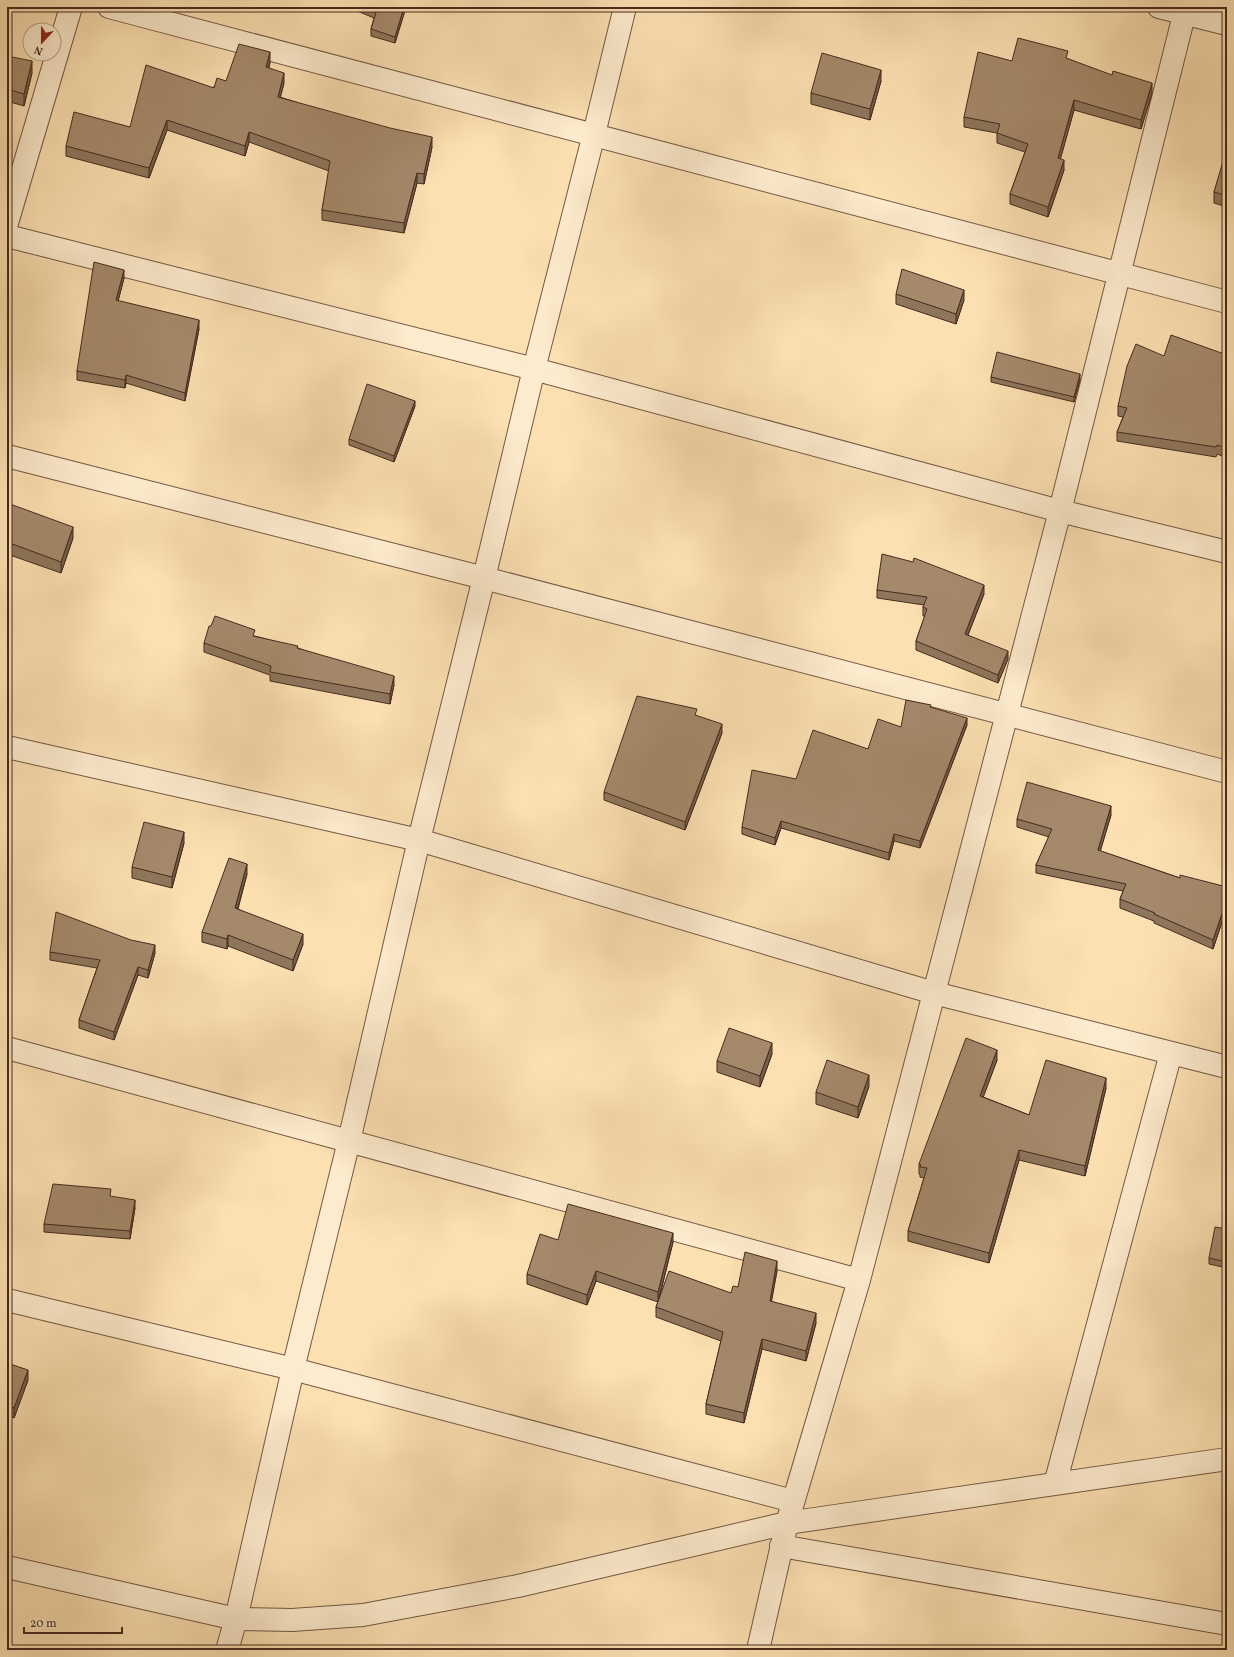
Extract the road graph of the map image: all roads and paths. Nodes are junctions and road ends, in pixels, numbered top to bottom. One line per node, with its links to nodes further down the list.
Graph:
1 (71, 7): 8 (street)
2 (109, 7): 7 (street)
3 (625, 7): 7 (street)
4 (1159, 7): 5 (street)
5 (1185, 10): 6 (street); 10 (street)
6 (1227, 24)
7 (594, 134): 10 (street); 12 (street)
8 (7, 223)
9 (7, 236): 12 (street)
10 (1121, 273): 11 (street); 14 (street)
11 (1227, 302)
12 (534, 369): 14 (street); 16 (street)
13 (7, 456): 16 (street)
14 (1060, 511): 15 (street); 17 (street)
15 (1227, 552)
16 (484, 578): 17 (street); 20 (street)
17 (1006, 715): 19 (street); 21 (street)
18 (7, 747): 20 (street)
19 (1227, 772)
20 (419, 840): 21 (street); 25 (street)
21 (934, 993): 23 (street); 26 (street)
22 (7, 1048): 25 (street)
23 (1171, 1053): 24 (street); 30 (street)
24 (1227, 1067)
25 (349, 1141): 26 (street); 28 (street)
26 (860, 1280): 31 (street)
27 (7, 1300): 28 (street)
28 (293, 1368): 31 (street); 35 (street)
29 (1227, 1459): 30 (street)
30 (1054, 1484): 32 (street)
31 (793, 1501): 32 (street)
32 (787, 1523): 33 (street); 35 (street)
33 (781, 1546): 36 (street); 38 (street)
34 (7, 1567): 35 (street)
35 (236, 1620): 37 (street)
36 (1227, 1624)
37 (227, 1650)
38 (758, 1650)

